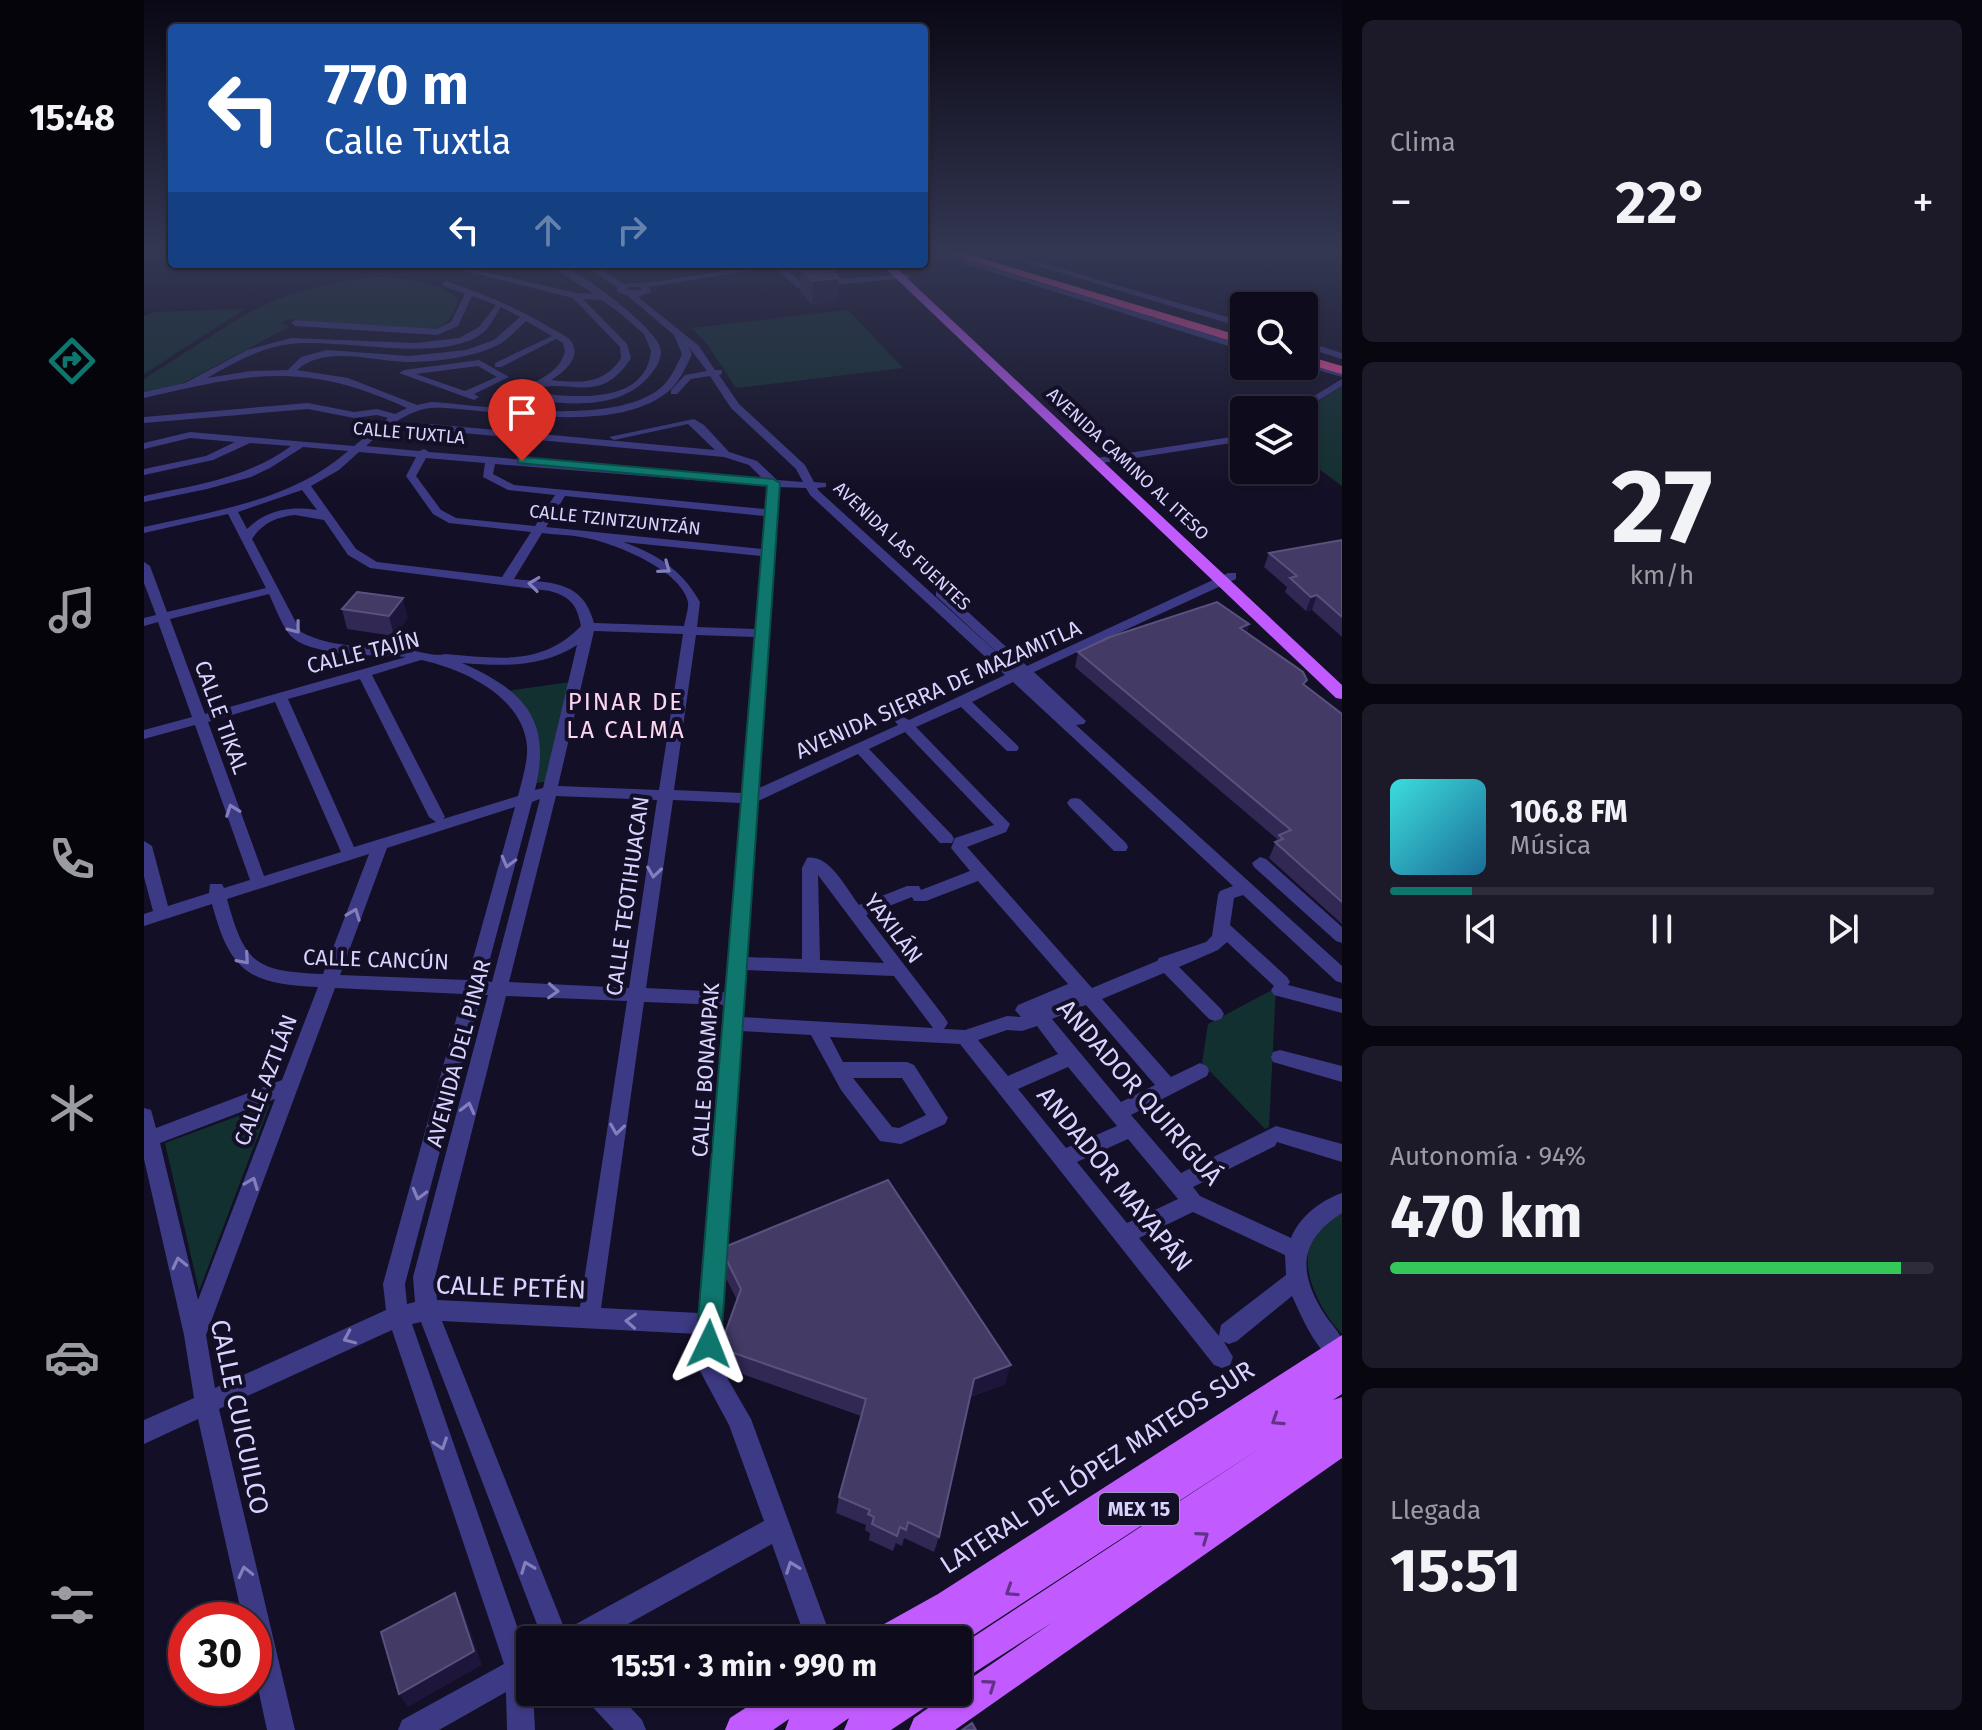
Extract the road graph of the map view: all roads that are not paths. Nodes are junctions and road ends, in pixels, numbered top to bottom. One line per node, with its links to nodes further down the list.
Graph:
1 (477, 332): 24 (street)
2 (509, 332): 15 (street)
3 (541, 332): 11 (street)
4 (551, 332): 22 (street)
5 (610, 332): 22 (street)
6 (642, 332): 26 (street)
7 (678, 332): 20 (street, AVENIDA LAS FUENTES); 31 (street)
8 (687, 332): 20 (street, AVENIDA LAS FUENTES)
9 (964, 332): 47 (main road, AVENIDA CAMINO AL ITESO)
10 (1196, 332): 12 (street)
11 (552, 339): 17 (street); 22 (street)
12 (1230, 340)
13 (1318, 348): 16 (street)
14 (1318, 353): 16 (highway)
15 (359, 355): 19 (street); 21 (street)
16 (1342, 357)
17 (498, 365)
18 (1318, 367): 23 (highway)
19 (292, 370): 24 (street); 30 (street)
20 (716, 372): 31 (street); 50 (street, AVENIDA LAS FUENTES)
21 (404, 373): 25 (street); 25 (street)
22 (547, 376): 26 (street); 29 (street)
23 (1342, 376): 28 (street)
24 (189, 384): 27 (street)
25 (466, 394): 29 (street)
26 (515, 394): 29 (street)
27 (144, 395)
28 (1315, 396)
29 (483, 407): 30 (street); 31 (street)
30 (417, 409): 33 (street)
31 (523, 412): 37 (street)
32 (357, 415): 33 (street); 34 (street); 35 (street)
33 (396, 417): 35 (street); 43 (street)
34 (144, 420)
35 (381, 427): 43 (street)
36 (430, 427): 37 (street)
37 (507, 435): 40 (street)
38 (249, 439): 41 (street, CALLE TUXTLA); 42 (street, CALLE TUXTLA); 48 (street)
39 (1230, 440): 47 (street)
40 (588, 441): 45 (street); 45 (street)
41 (302, 443): 43 (street, CALLE TUXTLA); 53 (street)
42 (144, 446)
43 (363, 447): 44 (street, CALLE TUXTLA); 51 (street)
44 (424, 452): 46 (street, CALLE TUXTLA); 57 (street, CALLE TZINTZUNTZÁN)
45 (725, 454): 49 (street)
46 (491, 458): 49 (street, CALLE TUXTLA); 52 (street)
47 (1101, 461): 63 (main road, AVENIDA CAMINO AL ITESO)
48 (144, 472)
49 (773, 483): 50 (street, CALLE TUXTLA); 55 (street, CALLE BONAMPAK)
50 (816, 485): 72 (street, AVENIDA LAS FUENTES)
51 (307, 486): 54 (street); 56 (street)
52 (561, 494): 55 (street); 57 (street)
53 (144, 499)
54 (232, 512): 58 (street); 60 (street, AVENIDA DEL PINAR)
55 (773, 513): 61 (street, CALLE BONAMPAK)
56 (329, 518): 60 (street); 64 (street)
57 (537, 530): 59 (street, CALLE TZINTZUNTZÁN); 64 (street)
58 (144, 532)
59 (595, 536): 61 (street, CALLE TZINTZUNTZÁN); 69 (street, CALLE TEOTIHUACAN, one-way to 69)
60 (246, 540): 65 (street, AVENIDA DEL PINAR)
61 (769, 553): 70 (street, CALLE BONAMPAK)
62 (144, 566): 66 (street, CALLE TIKAL)
63 (1224, 576): 72 (street, AVENIDA SIERRA DE MAZAMITLA); 74 (main road, AVENIDA CAMINO AL ITESO); 75 (main road, AVENIDA CAMINO AL ITESO)
64 (506, 581): 68 (street, one-way to 64)
65 (271, 590): 66 (street); 71 (street, AVENIDA DEL PINAR, one-way to 71)
66 (163, 618): 67 (street); 78 (street, CALLE TIKAL)
67 (144, 622)
68 (588, 627): 69 (street); 71 (street, CALLE TAJÍN); 83 (street, AVENIDA DEL PINAR)
69 (690, 630): 70 (street); 84 (street, CALLE TEOTIHUACAN)
70 (762, 633): 85 (street, CALLE BONAMPAK)
71 (425, 656): 73 (street, CALLE TAJÍN); 83 (street, AVENIDA DEL PINAR)
72 (1017, 671): 77 (street, AVENIDA SIERRA DE MAZAMITLA); 79 (street, AVENIDA SIERRA DE MAZAMITLA); 96 (street, AVENIDA LAS FUENTES)
73 (364, 673): 76 (street, CALLE TAJÍN); 87 (street)
74 (1342, 679)
75 (1342, 694)
76 (280, 697): 78 (street, CALLE TAJÍN); 92 (street)
77 (962, 700): 79 (street, AVENIDA SIERRA DE MAZAMITLA); 81 (street)
78 (199, 719): 80 (street, CALLE TAJÍN); 95 (street, CALLE TIKAL, one-way to 78)
79 (904, 722): 85 (street, AVENIDA SIERRA DE MAZAMITLA); 88 (street)
80 (144, 735)
81 (1012, 748)
82 (865, 753): 88 (street)
83 (539, 789): 84 (street, AVENIDA SIERRA DE MAZAMITLA); 87 (street, AVENIDA SIERRA DE MAZAMITLA); 89 (street, AVENIDA SIERRA DE MAZAMITLA); 111 (street, AVENIDA DEL PINAR, one-way to 111); 112 (street, AVENIDA DEL PINAR)
84 (666, 790): 85 (street, AVENIDA SIERRA DE MAZAMITLA); 114 (street, CALLE TEOTIHUACAN, one-way to 114)
85 (751, 793): 105 (street, CALLE BONAMPAK)
86 (1075, 803): 91 (street)
87 (437, 817): 92 (street, AVENIDA SIERRA DE MAZAMITLA)
88 (952, 842): 94 (street)
89 (381, 843): 92 (street, AVENIDA SIERRA DE MAZAMITLA); 110 (street, CALLE AZTLÁN, one-way to 89)
90 (144, 846): 99 (street)
91 (1120, 847)
92 (348, 850): 95 (street, AVENIDA SIERRA DE MAZAMITLA)
93 (1260, 863): 98 (street)
94 (982, 873): 101 (street); 113 (street)
95 (257, 879): 97 (street, AVENIDA SIERRA DE MAZAMITLA)
96 (1245, 888): 100 (street, AVENIDA LAS FUENTES); 103 (street)
97 (217, 892): 99 (street, AVENIDA SIERRA DE MAZAMITLA); 110 (street, CALLE CANCÚN, one-way to 110)
98 (1300, 900): 100 (street); 104 (street)
99 (156, 910): 102 (street, AVENIDA SIERRA DE MAZAMITLA)
100 (1268, 910): 109 (street, AVENIDA LAS FUENTES)
101 (855, 913): 107 (street, YAXILÁN); 108 (street, YAXILÁN)
102 (144, 920)
103 (1223, 928): 106 (street); 116 (street)
104 (1342, 937)
105 (738, 963): 107 (street); 115 (street, CALLE BONAMPAK)
106 (1165, 963): 113 (street); 118 (street)
107 (811, 965): 108 (street)
108 (898, 970): 119 (street, YAXILÁN)
109 (1341, 974)
110 (329, 980): 111 (street, CALLE CANCÚN); 128 (street, CALLE AZTLÁN)
111 (476, 987): 112 (street, CALLE CANCÚN); 144 (street, AVENIDA DEL PINAR, one-way to 144)
112 (498, 988): 114 (street, CALLE CANCÚN, one-way to 114); 143 (street, AVENIDA DEL PINAR, one-way to 112)
113 (1087, 991): 117 (street); 130 (street)
114 (637, 995): 115 (street, CALLE CANCÚN); 145 (street, CALLE TEOTIHUACAN, one-way to 145)
115 (735, 999): 120 (street, CALLE BONAMPAK)
116 (1342, 1006)
117 (1037, 1012): 122 (street); 123 (street, ANDADOR QUIRIGUÁ)
118 (1215, 1014)
119 (939, 1023)
120 (734, 1024): 121 (street); 146 (street, CALLE BONAMPAK)
121 (817, 1028): 122 (street); 125 (street)
122 (965, 1037): 129 (street, ANDADOR MAYAPÁN)
123 (1071, 1057): 129 (street); 131 (street, ANDADOR QUIRIGUÁ)
124 (1280, 1057): 127 (street)
125 (840, 1070): 125 (street)
126 (1200, 1071): 130 (street)
127 (1342, 1074)
128 (288, 1086): 134 (street); 148 (street, CALLE AZTLÁN, one-way to 128)
129 (1005, 1086): 136 (street, ANDADOR MAYAPÁN)
130 (1169, 1087): 131 (street)
131 (1117, 1113): 133 (street, ANDADOR QUIRIGUÁ)
132 (144, 1116): 134 (street, CALLE CUICUILCO)
133 (1130, 1129): 136 (street); 137 (street, ANDADOR QUIRIGUÁ)
134 (147, 1140): 148 (street, CALLE CUICUILCO, one-way to 134)
135 (1342, 1153): 137 (street)
136 (1063, 1159): 140 (street, ANDADOR MAYAPÁN)
137 (1178, 1184): 138 (street, ANDADOR QUIRIGUÁ)
138 (1193, 1202): 140 (street); 141 (street, ANDADOR QUIRIGUÁ)
139 (1342, 1202): 141 (street)
140 (1124, 1235): 149 (street, ANDADOR MAYAPÁN)
141 (1296, 1250): 142 (street)
142 (1297, 1279): 147 (street); 150 (street)
143 (427, 1310): 144 (street, CALLE PETÉN); 145 (street, CALLE PETÉN); 158 (street, AVENIDA DEL PINAR, one-way to 143)
144 (398, 1316): 151 (street, CALLE PETÉN, one-way to 151); 163 (street, AVENIDA DEL PINAR, one-way to 163)
145 (589, 1318): 146 (street, CALLE PETÉN, one-way to 145)
146 (709, 1324): 155 (street, CALLE BONAMPAK)
147 (1229, 1333)
148 (195, 1335): 151 (street, CALLE CUICUILCO)
149 (1222, 1357)
150 (1341, 1359): 156 (main road, LATERAL DE LÓPEZ MATEOS SUR); 157 (main road, MEX 15, one-way to 157)
151 (206, 1403): 153 (street, CALLE PETÉN); 172 (street, CALLE CUICUILCO, one-way to 151)
152 (1342, 1411): 164 (main road, MEX 15)
153 (144, 1432)
154 (1342, 1440): 178 (main road, one-way to 154)
155 (778, 1527): 159 (street); 160 (street, CALLE BONAMPAK, one-way to 155)
156 (1019, 1559): 157 (main road); 161 (main road, LATERAL DE LÓPEZ MATEOS SUR)
157 (1061, 1559): 162 (main road, MEX 15, one-way to 162)
158 (551, 1626)
159 (598, 1626)
160 (814, 1626)
161 (913, 1626)
162 (958, 1626)
163 (516, 1645)
164 (972, 1657)
165 (516, 1672): 173 (street)
166 (522, 1706): 174 (street, AVENIDA DEL PINAR)
167 (611, 1706): 175 (street)
168 (781, 1706): 171 (main road)
169 (837, 1706): 176 (main road)
170 (897, 1706): 177 (main road)
171 (756, 1724)
172 (281, 1730)
173 (412, 1730)
174 (521, 1730)
175 (632, 1730)
176 (802, 1730)
177 (861, 1730)
178 (926, 1730)

